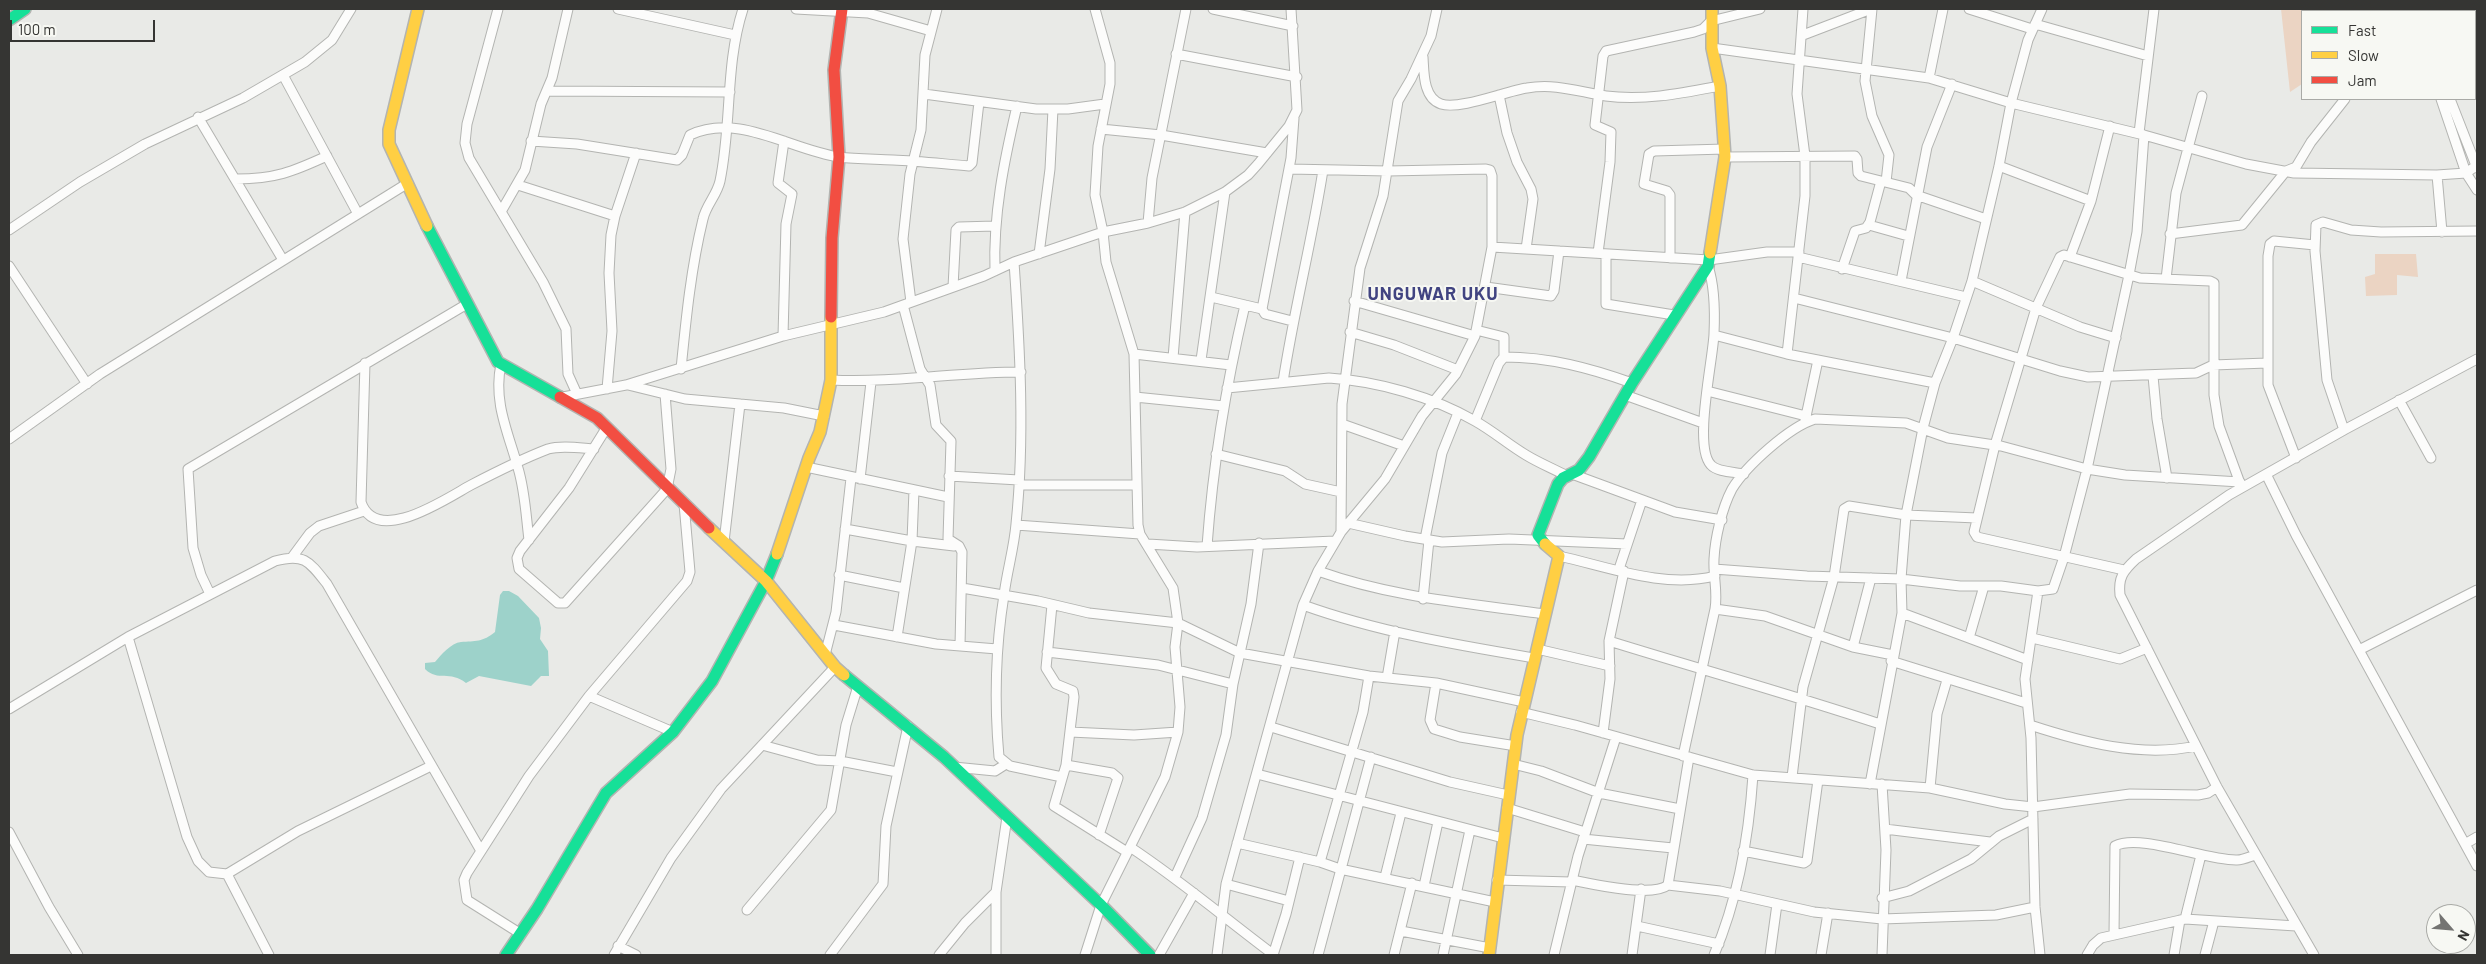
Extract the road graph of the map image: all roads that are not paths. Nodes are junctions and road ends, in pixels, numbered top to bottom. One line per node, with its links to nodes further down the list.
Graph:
1 (25, 9): 25 (street)
2 (351, 9): 38 (street)
3 (418, 9): 84 (street)
4 (498, 9): 90 (street)
5 (568, 9): 43 (street)
6 (618, 9): 30 (street)
7 (743, 9): 30 (street)
8 (796, 9): 23 (street)
9 (937, 9): 29 (street)
10 (1095, 9): 54 (street)
11 (1186, 9): 33 (street)
12 (1213, 9): 27 (street)
13 (1291, 9): 27 (street)
14 (1437, 9): 34 (street)
15 (1712, 9): 26 (street)
16 (1760, 9): 26 (street)
17 (1803, 9): 31 (street)
18 (1872, 9): 31 (street); 37 (street)
19 (1942, 9): 40 (street)
20 (1969, 9): 28 (street)
21 (2042, 9): 28 (street)
22 (2154, 9): 35 (street)
23 (841, 10): 24 (street); 72 (street)
24 (880, 12): 29 (street)
25 (9, 20)
26 (1711, 22): 32 (street); 46 (street)
27 (1293, 26): 39 (street)
28 (2034, 26): 35 (street); 53 (street)
29 (931, 31): 45 (street)
30 (735, 35): 44 (street)
31 (1803, 35): 36 (street)
32 (1712, 48): 36 (street); 42 (street)
33 (1176, 54): 39 (street); 63 (street)
34 (1422, 54): 47 (street); 78 (street)
35 (2148, 56): 62 (street)
36 (1800, 60): 37 (street); 71 (street)
37 (1865, 69): 40 (street); 83 (street)
38 (283, 75): 57 (street); 70 (street)
39 (1297, 77): 58 (street)
40 (1929, 78): 41 (street)
41 (1952, 84): 53 (street); 88 (street)
42 (1720, 86): 46 (street); 68 (street)
43 (547, 91): 44 (street); 64 (street)
44 (730, 92): 60 (street)
45 (924, 94): 52 (street); 73 (street)
46 (1597, 94): 47 (street); 109 (street)
47 (1499, 95): 106 (street)
48 (2202, 96): 66 (street)
49 (2343, 100): 79 (street)
50 (2440, 100): 80 (street)
51 (2450, 100): 75 (street)
52 (980, 102): 55 (street); 73 (street)
53 (2011, 103): 59 (street); 74 (street)
54 (1105, 104): 56 (street); 61 (street)
55 (1017, 106): 56 (street); 96 (street)
56 (1053, 109): 108 (street)
57 (198, 118): 82 (street); 98 (street)
58 (1294, 118): 67 (street); 76 (street)
59 (2110, 126): 62 (street); 89 (street)
60 (728, 128): 65 (street); 69 (street); 156 (street)
61 (1101, 129): 63 (street); 100 (street)
62 (2142, 134): 66 (street); 119 (street)
63 (1161, 135): 67 (street); 95 (street)
64 (531, 141): 69 (street); 85 (street)
65 (784, 141): 72 (street); 140 (street)
66 (2187, 147): 79 (street); 102 (street)
67 (1267, 153): 87 (street)
68 (1725, 153): 71 (street); 112 (street); 115 (street)
69 (636, 154): 93 (street)
70 (326, 156): 82 (street); 92 (street)
71 (1805, 156): 83 (street); 110 (street)
72 (839, 157): 73 (street); 136 (street)
73 (914, 161): 129 (street)
74 (1999, 166): 89 (street); 94 (street)
75 (2476, 167): 80 (street)
76 (1289, 169): 77 (street); 133 (street)
77 (1324, 170): 78 (street); 135 (street)
78 (1388, 171): 105 (street); 128 (street)
79 (2286, 171): 81 (street); 102 (street)
80 (2466, 173): 81 (street); 86 (street)
81 (2438, 174): 101 (street)
82 (236, 179): 113 (street)
83 (1884, 181): 88 (street); 97 (street)
84 (408, 183): 92 (street); 130 (street)
85 (518, 185): 90 (street); 93 (street)
86 (2477, 190)
87 (1225, 192): 91 (street); 125 (street)
88 (1916, 195): 94 (street); 103 (street)
89 (2091, 201): 111 (street)
90 (502, 210): 173 (street)
91 (1185, 212): 95 (street); 146 (street)
92 (358, 214): 113 (street)
93 (615, 216): 170 (street)
94 (1986, 219): 122 (street)
95 (1148, 223): 100 (street)
96 (995, 226): 118 (street); 123 (street)
97 (1869, 226): 103 (street); 117 (street)
98 (9, 230)
99 (2477, 231): 101 (street)
100 (1103, 232): 108 (street); 143 (street)
101 (2442, 232): 104 (street)
102 (2170, 234): 120 (street)
103 (1908, 236): 121 (street)
104 (2315, 245): 152 (street); 190 (street)
105 (1492, 247): 106 (street); 124 (street)
106 (1526, 249): 107 (street)
107 (1559, 251): 109 (street); 124 (street)
108 (1039, 254): 114 (street)
109 (1602, 254): 112 (street); 134 (street)
110 (1799, 254): 115 (street); 117 (street); 127 (street)
111 (2070, 257): 119 (street); 132 (street)
112 (1670, 258): 115 (street)
113 (283, 260): 168 (street)
114 (1014, 262): 118 (street); 158 (street)
115 (1708, 263): 134 (street); 139 (street)
116 (9, 266): 168 (street)
117 (1842, 268): 121 (street)
118 (995, 271): 123 (street)
119 (2129, 275): 120 (street); 142 (street)
120 (2166, 279): 154 (street)
121 (1901, 281): 126 (street)
122 (1972, 281): 126 (street); 132 (street)
123 (953, 287): 129 (street)
124 (1486, 287): 138 (street)
125 (1211, 297): 131 (street); 149 (street)
126 (1966, 297): 141 (street)
127 (1794, 298): 141 (street); 144 (street)
128 (1354, 301): 137 (street); 138 (street)
129 (907, 303): 136 (street); 161 (street)
130 (467, 304): 151 (street); 153 (street)
131 (1245, 305): 133 (street); 155 (street)
132 (2036, 308): 142 (street); 147 (street)
133 (1262, 309): 135 (street)
134 (1674, 315): 166 (street)
135 (1292, 321): 165 (street)
136 (832, 326): 140 (street); 163 (street)
137 (1350, 332): 157 (street); 162 (street)
138 (1475, 333): 145 (street); 157 (street)
139 (1714, 335): 144 (street); 172 (street)
140 (783, 336): 156 (street)
141 (1953, 338): 147 (street); 167 (street)
142 (2116, 338): 160 (street)
143 (1134, 354): 146 (street); 177 (street)
144 (1787, 354): 150 (street)
145 (1504, 357): 166 (street); 185 (street)
146 (1173, 358): 149 (street)
147 (2020, 358): 160 (street); 192 (street)
148 (2477, 359): 178 (street)
149 (1201, 360): 155 (street)
150 (1818, 360): 167 (street); 184 (street)
151 (365, 363): 216 (street); 253 (street)
152 (2267, 363): 154 (street); 196 (street)
153 (501, 364): 176 (street); 198 (street)
154 (2213, 364): 159 (street); 209 (street)
155 (1230, 365): 171 (street)
156 (681, 369): 169 (street)
157 (1458, 370): 179 (street)
158 (1021, 372): 161 (street); 207 (street)
159 (2153, 376): 160 (street); 205 (street)
160 (2107, 377): 200 (street)
161 (925, 378): 164 (street); 203 (street)
162 (1346, 379): 165 (street); 179 (street); 186 (street)
163 (831, 380): 164 (street); 183 (street)
164 (871, 382): 206 (street)
165 (1283, 382): 171 (street)
166 (1632, 383): 175 (street)
167 (1935, 383): 189 (street)
168 (87, 384): 191 (street)
169 (626, 385): 170 (street); 174 (street)
170 (607, 388): 173 (street)
171 (1227, 388): 181 (street)
172 (1707, 391): 184 (street); 187 (street)
173 (577, 394): 176 (street)
174 (665, 394): 180 (street); 210 (street)
175 (1625, 395): 187 (street); 202 (street)
176 (563, 397): 188 (street)
177 (1135, 397): 181 (street); 208 (street)
178 (2400, 400): 190 (street); 197 (street)
179 (1434, 403): 182 (street); 193 (street)
180 (740, 404): 183 (street); 230 (street)
181 (1224, 406): 195 (street)
182 (1458, 413): 185 (street); 225 (street)
183 (824, 416): 199 (street)
184 (1805, 419): 189 (street); 201 (street)
185 (1475, 421): 202 (street)
186 (1342, 424): 193 (street); 212 (street)
187 (1703, 424): 201 (street)
188 (607, 427): 194 (street); 210 (street)
189 (1923, 428): 192 (street); 217 (street)
190 (2344, 430): 196 (street)
191 (9, 439)
192 (1995, 445): 200 (street); 218 (street)
193 (1404, 446): 220 (street)
194 (594, 448): 198 (street); 226 (street)
195 (1216, 454): 212 (street); 235 (street)
196 (2296, 458): 204 (street)
197 (2431, 458)
198 (516, 462): 216 (street); 226 (street)
199 (806, 467): 206 (street); 247 (street)
200 (2086, 469): 205 (street); 238 (street)
201 (1744, 474): 219 (street)
202 (1570, 475): 214 (street); 229 (street)
203 (949, 476): 207 (street); 213 (street)
204 (2267, 476): 209 (street); 274 (street)
205 (2167, 478): 209 (street)
206 (855, 479): 211 (street); 222 (street)
207 (1019, 482): 208 (street); 221 (street)
208 (1137, 484): 224 (street)
209 (2241, 486): 241 (street)
210 (667, 489): 215 (street); 226 (street)
211 (914, 490): 213 (street); 227 (street)
212 (1341, 492): 223 (street)
213 (948, 497): 234 (street)
214 (1642, 500): 219 (street); 233 (street)
215 (684, 504): 230 (street); 292 (street)
216 (364, 511): 236 (street)
217 (1906, 515): 218 (street); 244 (street); 246 (street)
218 (1977, 518): 238 (street)
219 (1722, 520): 242 (street)
220 (1348, 523): 223 (street); 225 (street)
221 (1016, 525): 224 (street); 254 (street)
222 (845, 529): 227 (street); 243 (street)
223 (1341, 532): 228 (street)
224 (1140, 534): 232 (street)
225 (1427, 539): 229 (street); 255 (street)
226 (529, 540)
227 (912, 541): 234 (street); 249 (street)
228 (1335, 541): 231 (street); 239 (street)
229 (1541, 541): 233 (street); 237 (street)
230 (724, 542): 247 (street)
231 (1259, 543): 235 (street); 276 (street)
232 (1148, 544): 235 (street); 261 (street)
233 (1627, 544): 240 (street)
234 (959, 546): 250 (street)
235 (1207, 546)
236 (292, 556): 253 (street); 316 (street)
237 (1559, 556): 240 (street); 260 (street)
238 (2064, 557): 241 (street); 252 (street)
239 (1318, 570): 255 (street); 257 (street)
240 (1621, 570): 242 (street); 269 (street)
241 (2124, 570): 272 (street)
242 (1714, 572): 244 (street); 258 (street)
243 (839, 576): 249 (street); 262 (street)
244 (1834, 577): 245 (street); 264 (street)
245 (1870, 578): 246 (street); 271 (street)
246 (1901, 579): 248 (street); 259 (street)
247 (766, 582): 278 (street); 301 (street)
248 (1984, 586): 252 (street); 267 (street)
249 (904, 588): 265 (street)
250 (962, 588): 254 (street); 270 (street)
251 (2477, 590): 274 (street)
252 (2038, 591): 268 (street)
253 (210, 594): 266 (street)
254 (1004, 595): 256 (street); 273 (street)
255 (1423, 599): 260 (street)
256 (1052, 605): 261 (street); 275 (street)
257 (1303, 605): 263 (street); 281 (street)
258 (1715, 609): 264 (street); 285 (street)
259 (1902, 613): 267 (street); 279 (street)
260 (1545, 614): 277 (street)
261 (1178, 623): 276 (street); 284 (street)
262 (834, 625): 265 (street); 278 (street)
263 (1395, 632): 277 (street); 287 (street)
264 (1819, 635): 271 (street); 293 (street)
265 (897, 637): 270 (street)
266 (128, 638): 296 (street); 359 (street)
267 (1969, 638): 280 (street)
268 (2032, 638): 272 (street); 280 (street)
269 (1609, 640): 282 (street); 285 (street)
270 (960, 646): 273 (street)
271 (1853, 647): 279 (street)
272 (2147, 648): 308 (street)
273 (998, 649): 313 (street)
274 (2358, 650): 348 (street)
275 (1047, 652): 284 (street); 302 (street)
276 (1240, 653): 281 (street); 290 (street)
277 (1536, 654): 282 (street); 295 (street)
278 (825, 655): 283 (street)
279 (1892, 658): 288 (street); 297 (street)
280 (2028, 660): 294 (street)
281 (1286, 662): 286 (street); 300 (street)
282 (1610, 666): 304 (street)
283 (835, 667): 291 (street); 306 (street)
284 (1176, 669): 290 (street); 303 (street)
285 (1700, 670): 293 (street); 311 (street)
286 (1369, 676): 287 (street); 309 (street)
287 (1388, 678): 289 (street)
288 (1947, 680): 294 (street); 327 (street)
289 (1436, 683): 295 (street); 307 (street)
290 (1233, 684): 360 (street)
291 (858, 686): 299 (street); 312 (street)
292 (589, 696): 301 (street); 351 (street)
293 (1803, 698): 297 (street); 322 (street)
294 (2026, 703): 298 (street)
295 (1522, 707): 304 (street); 307 (street)
296 (9, 709)
297 (1880, 724): 324 (street)
298 (2030, 725): 308 (street); 332 (street)
299 (908, 726): 317 (street); 318 (street)
300 (1271, 727): 309 (street); 319 (street)
301 (673, 732): 388 (street)
302 (1070, 732): 303 (street); 315 (street)
303 (1178, 732): 350 (street)
304 (1603, 733): 305 (street)
305 (1616, 737): 311 (street); 328 (street)
306 (762, 745): 312 (street); 392 (street)
307 (1516, 746): 314 (street)
308 (2196, 746): 326 (street)
309 (1352, 751): 310 (street); 330 (street)
310 (1371, 757): 329 (street); 331 (street)
311 (1686, 757): 320 (street); 334 (street)
312 (840, 761): 318 (street); 379 (street)
313 (1006, 764): 317 (street); 321 (street)
314 (1513, 764): 328 (street); 329 (street)
315 (1066, 765): 321 (street); 342 (street)
316 (431, 766): 351 (street); 359 (street)
317 (954, 767): 336 (street)
318 (896, 772): 399 (street)
319 (1257, 774): 330 (street); 347 (street)
320 (1753, 775): 322 (street); 352 (street)
321 (1062, 777): 342 (street)
322 (1792, 777): 323 (street)
323 (1818, 780): 324 (street); 352 (street)
324 (1870, 784): 325 (street)
325 (1882, 784): 327 (street); 339 (street)
326 (2217, 787): 332 (street); 354 (street)
327 (1930, 788): 332 (street)
328 (1600, 793): 334 (street); 343 (street)
329 (1508, 795): 333 (street)
330 (1337, 796): 331 (street); 356 (street)
331 (1359, 801): 335 (street); 358 (street)
332 (2033, 807): 337 (street)
333 (1507, 808): 343 (street); 345 (street)
334 (1680, 809): 349 (street)
335 (1401, 813): 338 (street); 361 (street)
336 (1007, 817): 369 (street); 377 (street)
337 (2033, 819): 346 (street); 378 (street)
338 (1438, 822): 340 (street); 367 (street)
339 (1885, 829): 346 (street); 373 (street)
340 (1470, 830): 345 (street); 371 (street)
341 (9, 832): 394 (street)
342 (1099, 835): 350 (street)
343 (1584, 836): 349 (street); 363 (street)
344 (2477, 837): 348 (street)
345 (1503, 838): 362 (street)
346 (1990, 842): 373 (street)
347 (1237, 843): 355 (street); 365 (street)
348 (2465, 844): 357 (street)
349 (1673, 848): 366 (street)
350 (1129, 849): 360 (street); 377 (street)
351 (481, 851): 388 (street)
352 (1743, 851): 372 (street)
353 (2201, 854): 354 (street); 383 (street); 389 (street)
354 (2255, 855): 386 (street)
355 (1300, 857): 356 (street); 374 (street)
356 (1320, 862): 358 (street)
357 (2477, 866)
358 (1340, 869): 361 (street); 407 (street)
359 (227, 874): 395 (street)
360 (1175, 877): 370 (street)
361 (1385, 877): 364 (street)
362 (1497, 880): 363 (street); 375 (street)
363 (1572, 881): 368 (street); 410 (street)
364 (1412, 883): 367 (street); 387 (street)
365 (1226, 884): 374 (street); 381 (street)
366 (1668, 885): 368 (street); 372 (street)
367 (1424, 886): 371 (street)
368 (1641, 889): 385 (street)
369 (996, 892): 400 (street); 401 (street)
370 (1194, 893): 381 (street); 404 (street)
371 (1458, 893): 375 (street); 390 (street)
372 (1734, 894): 376 (street); 391 (street)
373 (1882, 898): 382 (street)
374 (1289, 901): 406 (street)
375 (1495, 902): 393 (street)
376 (1776, 904): 380 (street); 413 (street)
377 (1101, 905): 402 (street); 403 (street)
378 (2035, 907): 382 (street); 416 (street)
379 (747, 910)
380 (1828, 913): 382 (street); 414 (street)
381 (1221, 917): 405 (street); 406 (street)
382 (1882, 919): 415 (street)
383 (2183, 919): 384 (street); 389 (street); 418 (street)
384 (2214, 921): 386 (street); 419 (street)
385 (1637, 926): 391 (street); 411 (street)
386 (2296, 926): 420 (street)
387 (1401, 931): 390 (street); 408 (street)
388 (520, 934): 396 (street)
389 (2114, 935): 417 (street)
390 (1447, 940): 393 (street); 409 (street)
391 (1719, 944): 412 (street)
392 (618, 946): 397 (street); 398 (street)
393 (1489, 952)
394 (78, 955)
395 (269, 955)
396 (506, 955)
397 (614, 955)
398 (636, 955)
399 (830, 955)
400 (939, 955)
401 (996, 955)
402 (1085, 955)
403 (1150, 955)
404 (1159, 955)
405 (1217, 955)
406 (1273, 955)
407 (1318, 955)
408 (1394, 955)
409 (1443, 955)
410 (1554, 955)
411 (1632, 955)
412 (1714, 955)
413 (1770, 955)
414 (1821, 955)
415 (1882, 955)
416 (2040, 955)
417 (2087, 955)
418 (2174, 955)
419 (2205, 955)
420 (2314, 955)

